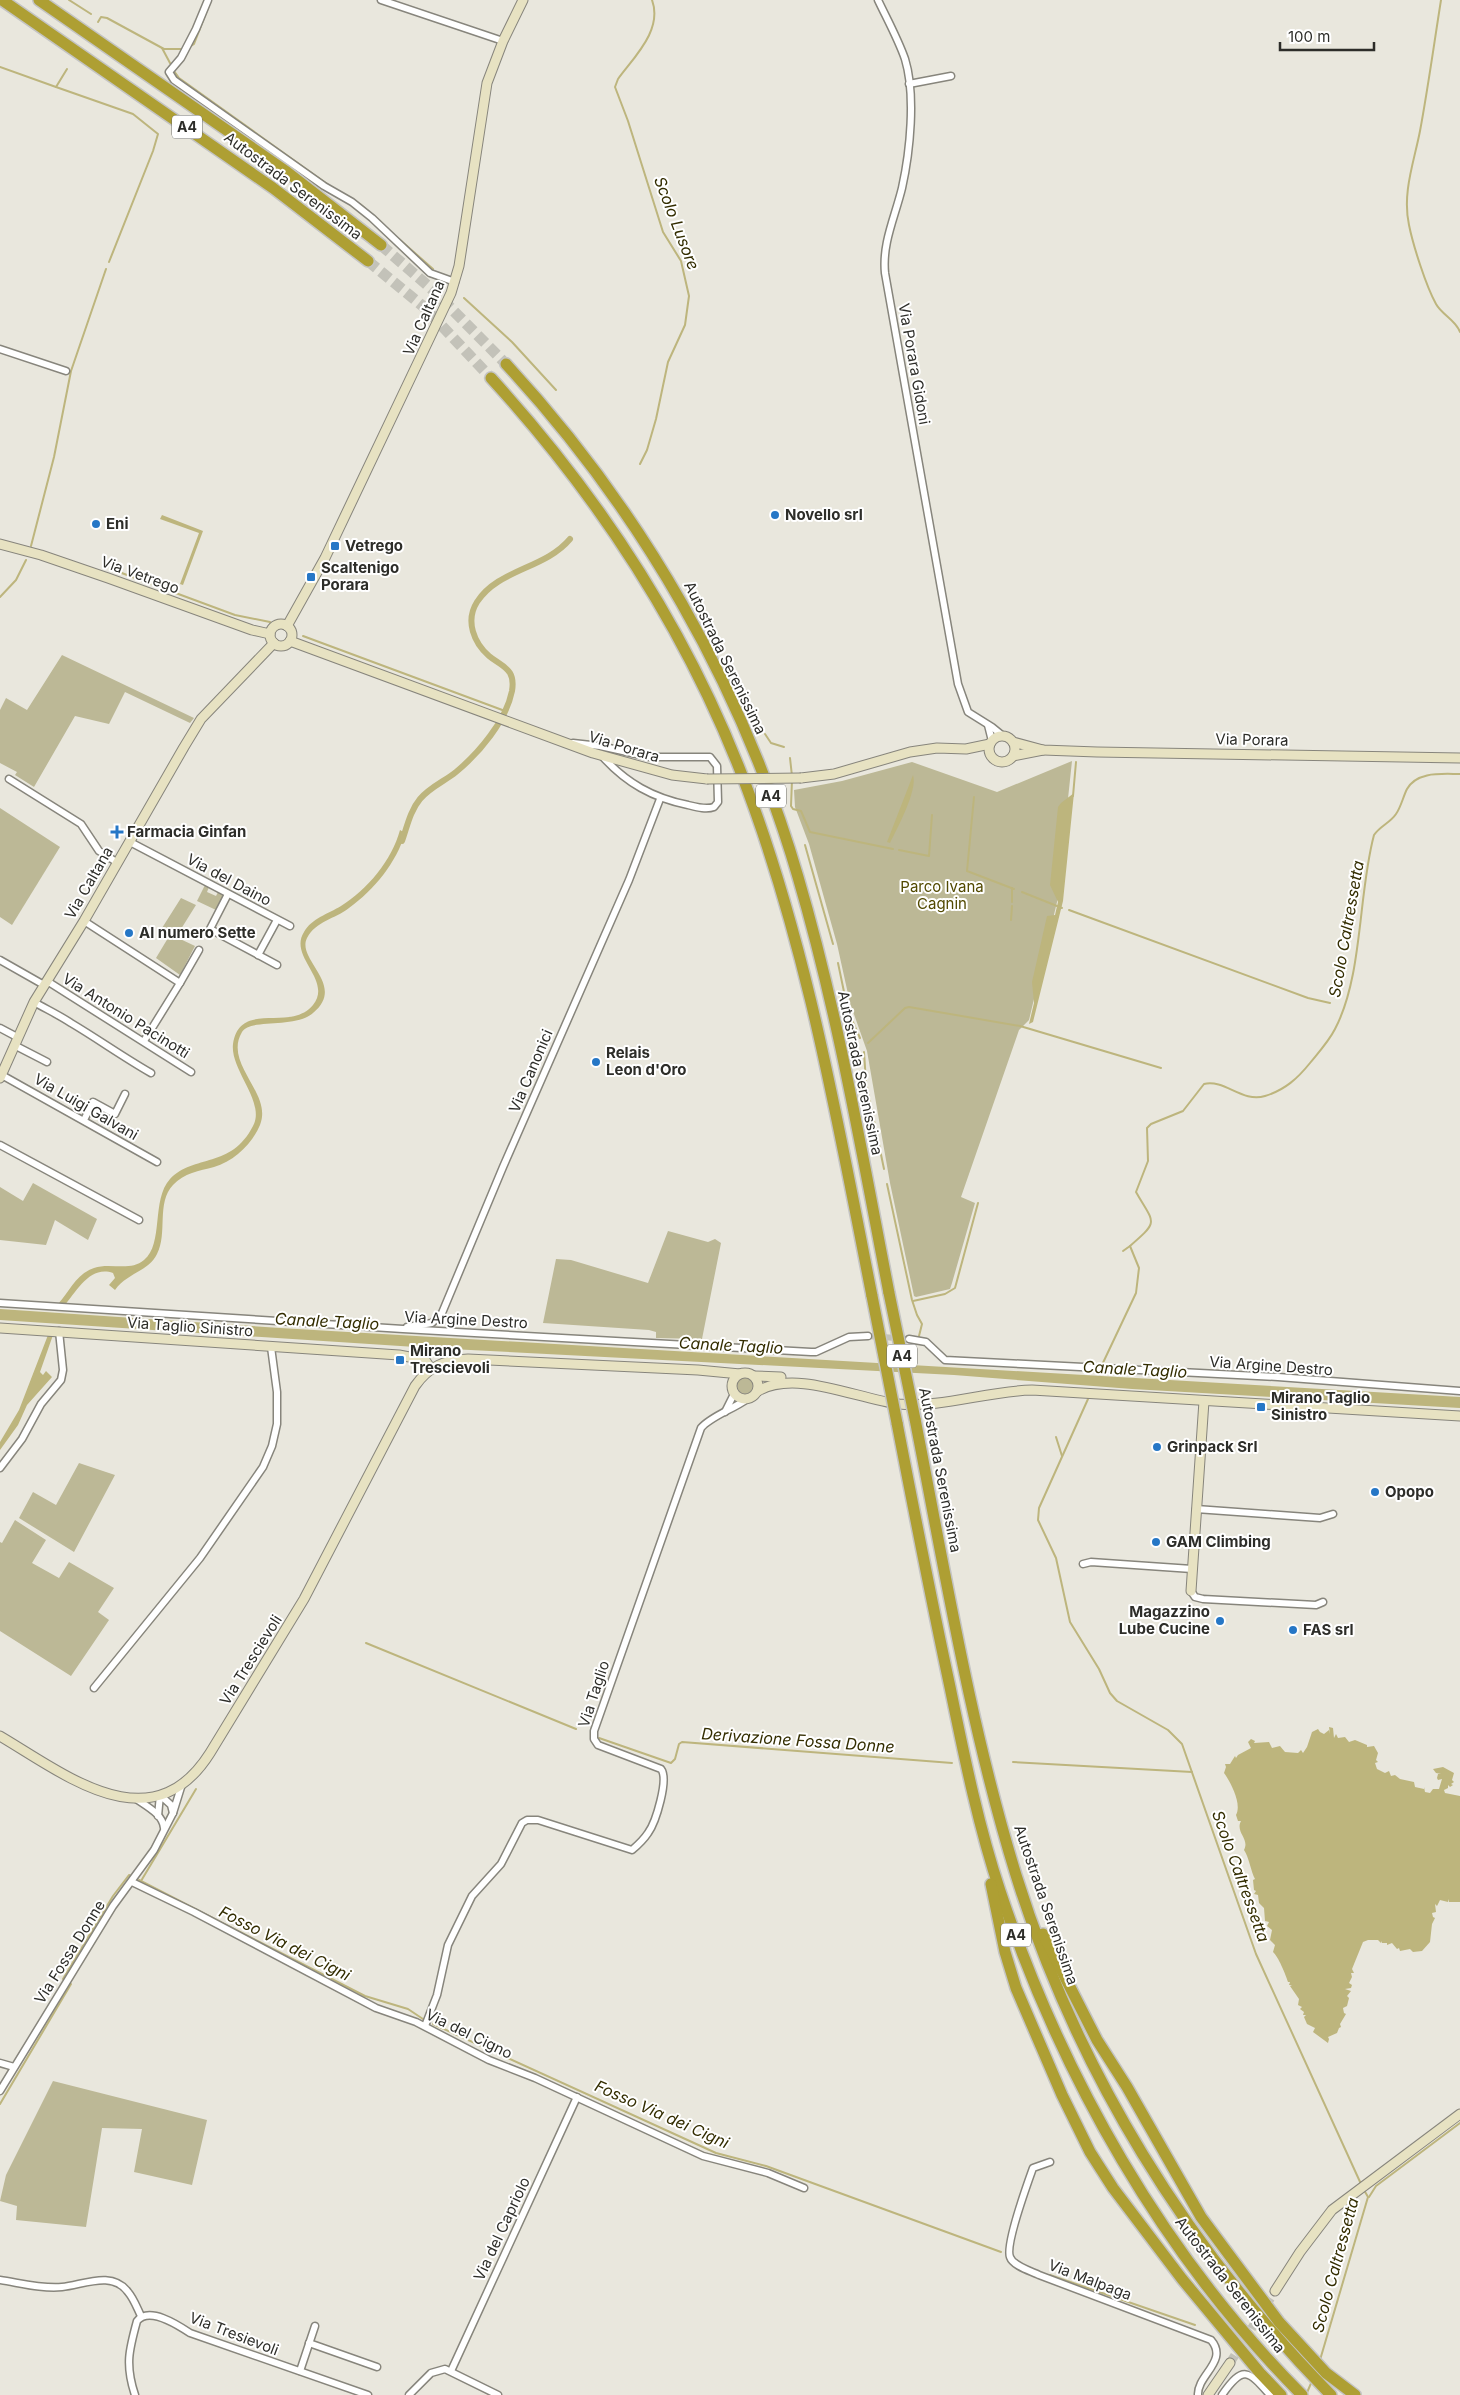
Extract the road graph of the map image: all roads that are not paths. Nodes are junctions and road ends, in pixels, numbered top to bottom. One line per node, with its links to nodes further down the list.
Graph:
1 (2, 0): 11 (highway, Autostrada Serenissima / A4)
2 (39, 0): 10 (highway, Autostrada Serenissima / A4)
3 (208, 0): 12 (street)
4 (381, 0): 7 (street)
5 (522, 0): 7 (main road, Via Caltana)
6 (878, 0): 9 (street, Via Porara Gidoni)
7 (502, 41): 12 (main road, Via Caltana)
8 (951, 76): 9 (street)
9 (909, 84): 22 (street, Via Porara Gidoni)
10 (381, 245)
11 (368, 261)
12 (455, 282): 18 (main road, Via Caltana)
13 (0, 349): 15 (street)
14 (506, 364): 94 (highway, Autostrada Serenissima / A4, bridge)
15 (66, 371)
16 (491, 378): 87 (highway, Autostrada Serenissima / A4, bridge)
17 (0, 544): 19 (main road, Via Vetrego)
18 (286, 626): 19 (main road); 20 (main road)
19 (270, 634): 21 (main road)
20 (290, 641): 21 (main road); 24 (main road, Via Porara)
21 (274, 643): 35 (main road, Via Caltana)
22 (988, 724): 23 (street, Via Porara Gidoni); 26 (street)
23 (1003, 736): 25 (main road, Via Porara); 26 (main road, Via Porara)
24 (559, 740): 30 (main road, Via Porara); 34 (street)
25 (1013, 742): 28 (main road, Via Porara); 31 (main road)
26 (991, 743): 27 (main road, Via Porara); 29 (main road)
27 (966, 749): 29 (main road, Via Porara); 30 (main road, Via Porara, bridge)
28 (1043, 750): 31 (main road, Via Porara); 32 (main road, Via Porara)
29 (990, 754): 31 (main road, Via Porara)
30 (601, 755): 34 (street)
31 (1013, 756)
32 (1460, 758)
33 (9, 779): 36 (street)
34 (660, 799): 62 (street, Via Canonici)
35 (130, 842): 36 (main road, Via Caltana); 37 (street, Via del Daino)
36 (118, 862): 39 (main road, Via Caltana)
37 (228, 894): 38 (street, Via del Daino); 42 (street)
38 (277, 920): 40 (street, Via del Daino); 42 (street)
39 (84, 921): 45 (street); 46 (main road, Via Caltana)
40 (290, 926)
41 (199, 950): 45 (street)
42 (258, 955): 44 (street)
43 (0, 960): 46 (street, Via Antonio Pacinotti)
44 (277, 965)
45 (180, 982): 50 (street)
46 (46, 983): 47 (main road, Via Caltana); 50 (street, Via Antonio Pacinotti)
47 (34, 1002): 49 (main road, Via Caltana); 53 (street)
48 (0, 1028): 49 (street)
49 (15, 1041): 51 (street); 54 (main road, Via Caltana)
50 (144, 1041): 52 (street, Via Antonio Pacinotti)
51 (48, 1062)
52 (191, 1072)
53 (151, 1073)
54 (0, 1075): 56 (street, Via Luigi Galvani)
55 (125, 1094): 56 (street)
56 (84, 1120): 58 (street, Via Luigi Galvani)
57 (0, 1145): 59 (street)
58 (157, 1162)
59 (139, 1220)
60 (0, 1303): 62 (street, Via Argine Destro)
61 (0, 1328): 63 (main road, Via Taglio Sinistro)
62 (403, 1329): 64 (street, Via Argine Destro)
63 (59, 1331): 66 (main road, Via Taglio Sinistro); 79 (street)
64 (868, 1336)
65 (909, 1339): 74 (street, Via Argine Destro)
66 (271, 1347): 67 (main road, Via Taglio Sinistro); 86 (street)
67 (430, 1369): 68 (main road); 89 (main road, Via Trescievoli)
68 (709, 1370): 69 (main road); 72 (main road)
69 (740, 1374): 70 (main road); 72 (main road)
70 (754, 1376): 71 (main road); 73 (main road)
71 (818, 1386): 73 (main road); 76 (main road)
72 (733, 1390): 75 (main road); 77 (street)
73 (758, 1391): 75 (main road)
74 (1460, 1391)
75 (748, 1399): 77 (street, Via Taglio)
76 (1204, 1401): 78 (main road); 80 (main road)
77 (725, 1413): 97 (street, Via Taglio)
78 (1460, 1416)
79 (0, 1468)
80 (1196, 1509): 81 (street); 83 (main road)
81 (1333, 1514)
82 (1083, 1564): 83 (street)
83 (1192, 1569): 84 (main road)
84 (1191, 1591): 85 (street)
85 (1323, 1602)
86 (94, 1688)
87 (956, 1721): 122 (highway); 123 (highway, Autostrada Serenissima / A4)
88 (0, 1736): 91 (main road, Via Trescievoli)
89 (182, 1784): 90 (main road, Via Trescievoli); 92 (street, Via Fossa Donne)
90 (160, 1794): 91 (main road, Via Trescievoli); 92 (street); 93 (street)
91 (135, 1798): 93 (street)
92 (173, 1813): 95 (street, Via Fossa Donne)
93 (158, 1816): 95 (street)
94 (999, 1816): 124 (highway, Autostrada Serenissima / A4); 125 (highway)
95 (164, 1828): 96 (street, Via Fossa Donne)
96 (132, 1882): 97 (street, Via del Cigno); 99 (street, Via Fossa Donne)
97 (425, 2026): 101 (street, Via del Cigno)
98 (0, 2063): 99 (street)
99 (14, 2067): 100 (street, Via Fossa Donne)
100 (0, 2091)
101 (577, 2097): 104 (street, Via del Cigno); 113 (street, Via del Capriolo)
102 (1460, 2114): 106 (main road)
103 (1050, 2162): 118 (street, Via Malpaga)
104 (804, 2188)
105 (0, 2280): 107 (street)
106 (1275, 2291)
107 (141, 2316): 112 (street, Via Tresievoli); 114 (street)
108 (315, 2326): 109 (street)
109 (309, 2343): 111 (street); 112 (street)
110 (1230, 2363): 119 (main road)
111 (377, 2367)
112 (300, 2371): 115 (street, Via Tresievoli)
113 (451, 2371): 116 (street); 117 (street)
114 (135, 2395)
115 (368, 2395)
116 (409, 2395)
117 (498, 2395)
118 (1198, 2395)
119 (1208, 2395)
120 (1222, 2395): 121 (street)
121 (1270, 2395)
122 (1281, 2395)
123 (1302, 2395)
124 (1331, 2395)
125 (1355, 2395)

